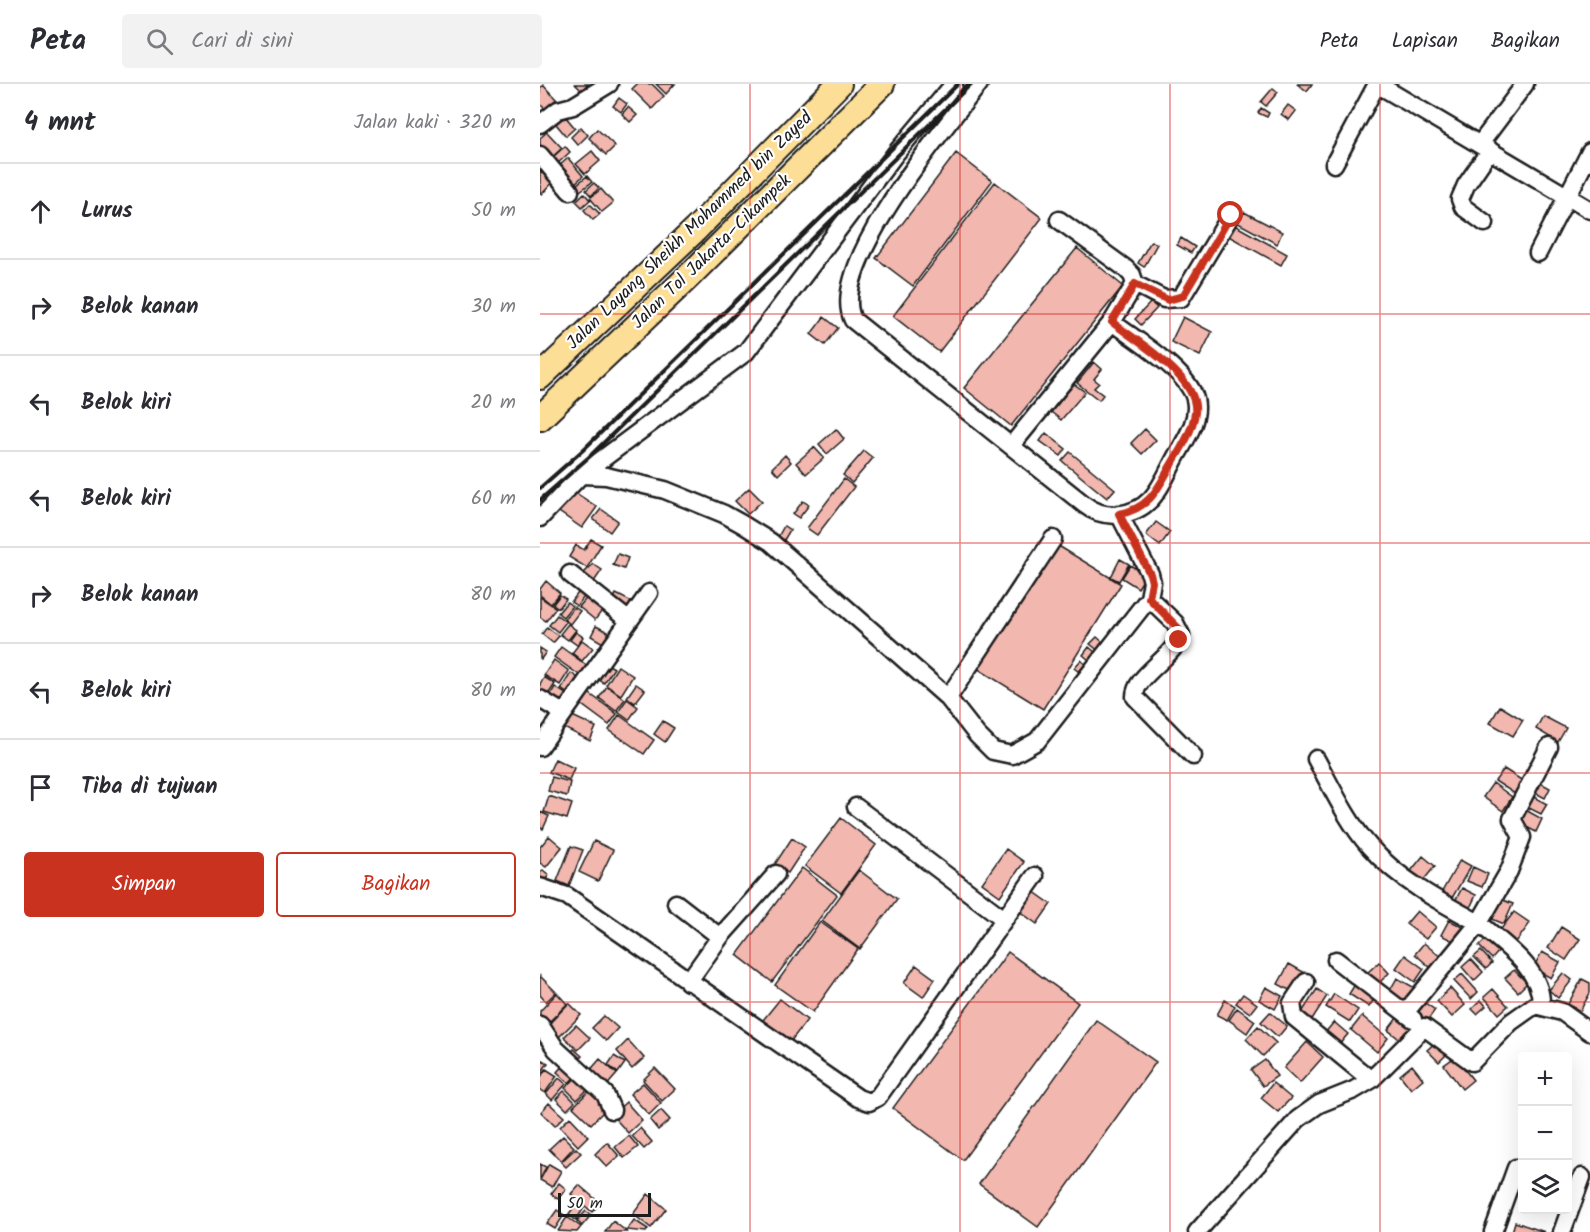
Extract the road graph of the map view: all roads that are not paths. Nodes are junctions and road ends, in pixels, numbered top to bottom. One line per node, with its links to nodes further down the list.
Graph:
1 (609, 84): 10 (street)
2 (826, 84): 24 (highway)
3 (839, 84): 25 (highway, Jalan Layang Sheikh Mohammed bin Zayed)
4 (860, 84): 26 (highway, Jalan Layang Sheikh Mohammed bin Zayed)
5 (882, 84): 27 (highway, Jalan Tol Jakarta–Cikampek)
6 (954, 84): 29 (street)
7 (979, 84): 28 (street)
8 (1377, 84): 11 (street); 14 (street)
9 (1525, 84): 11 (street)
10 (540, 124)
11 (1484, 147): 16 (street); 20 (street)
12 (1590, 152): 16 (street)
13 (540, 155): 15 (street)
14 (1334, 164)
15 (570, 190)
16 (1567, 198): 17 (street); 21 (street)
17 (1590, 210)
18 (1231, 215): 22 (street)
19 (1059, 220): 22 (street)
20 (1485, 223)
21 (1538, 253)
22 (1135, 284): 23 (street)
23 (1112, 322): 28 (street); 30 (street)
24 (540, 358)
25 (540, 377)
26 (540, 397)
27 (540, 418)
28 (1011, 446): 30 (street)
29 (581, 475): 31 (street); 37 (street)
30 (1119, 514): 35 (street)
31 (540, 518)
32 (1053, 539): 37 (street)
33 (570, 574): 36 (street)
34 (649, 593): 36 (street)
35 (1149, 598): 37 (street); 42 (street)
36 (628, 620): 39 (street)
37 (948, 698)
38 (540, 699): 39 (street)
39 (562, 713): 40 (street)
40 (540, 747)
41 (1549, 747): 50 (street)
42 (1192, 756)
43 (1316, 759): 50 (street)
44 (856, 807): 49 (street)
45 (776, 874): 51 (street)
46 (1035, 876): 49 (street)
47 (540, 887): 53 (street)
48 (676, 903): 51 (street)
49 (1004, 919): 53 (street)
50 (1479, 923): 55 (street); 56 (street)
51 (720, 937): 53 (street)
52 (1336, 960): 56 (street)
53 (688, 982)
54 (1306, 982): 60 (street)
55 (1541, 1004): 58 (street); 59 (street)
56 (1405, 1013): 58 (street)
57 (540, 1024): 61 (street)
58 (1424, 1027): 60 (street)
59 (1590, 1032)
60 (1371, 1080): 64 (street)
61 (612, 1110)
62 (1516, 1168): 65 (street)
63 (1582, 1177): 66 (street)
64 (1197, 1232)
65 (1492, 1232)
66 (1562, 1232)

